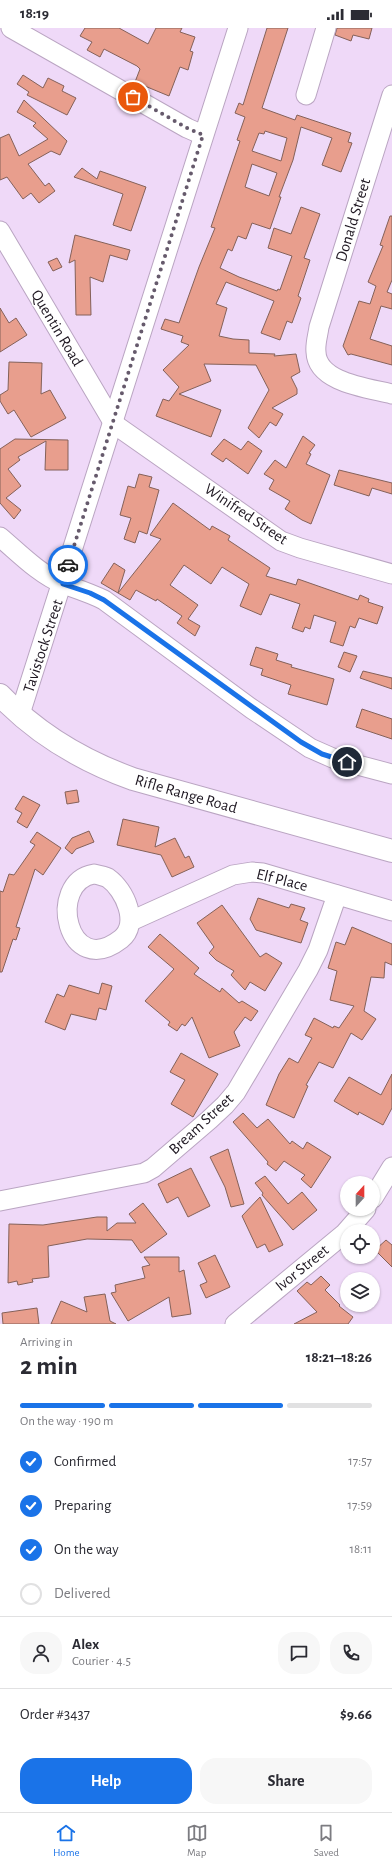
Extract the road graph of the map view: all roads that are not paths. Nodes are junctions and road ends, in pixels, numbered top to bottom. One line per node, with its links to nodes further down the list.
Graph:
1 (11, 28): 6 (street)
2 (238, 28): 6 (street, Tavistock Street)
3 (326, 28): 4 (street)
4 (306, 95)
5 (392, 95): 8 (street, Donald Street)
6 (203, 135): 9 (street, Tavistock Street)
7 (0, 231): 9 (street, Quentin Road)
8 (392, 394)
9 (114, 424): 11 (street, Winifred Street); 12 (street, Tavistock Street)
10 (0, 537): 12 (street)
11 (392, 574)
12 (63, 584): 14 (street, Tavistock Street); 15 (street)
13 (0, 695): 14 (main road, Rifle Range Road)
14 (20, 714): 16 (main road, Rifle Range Road)
15 (392, 774)
16 (392, 851)
17 (337, 895): 18 (street, Elf Place); 19 (street, Elf Place); 22 (street, Bream Street)
18 (392, 910)
19 (131, 921)
20 (392, 1167): 21 (street)
21 (380, 1187)
22 (0, 1201)
23 (360, 1216): 24 (street, Ivor Street)
24 (234, 1324)

